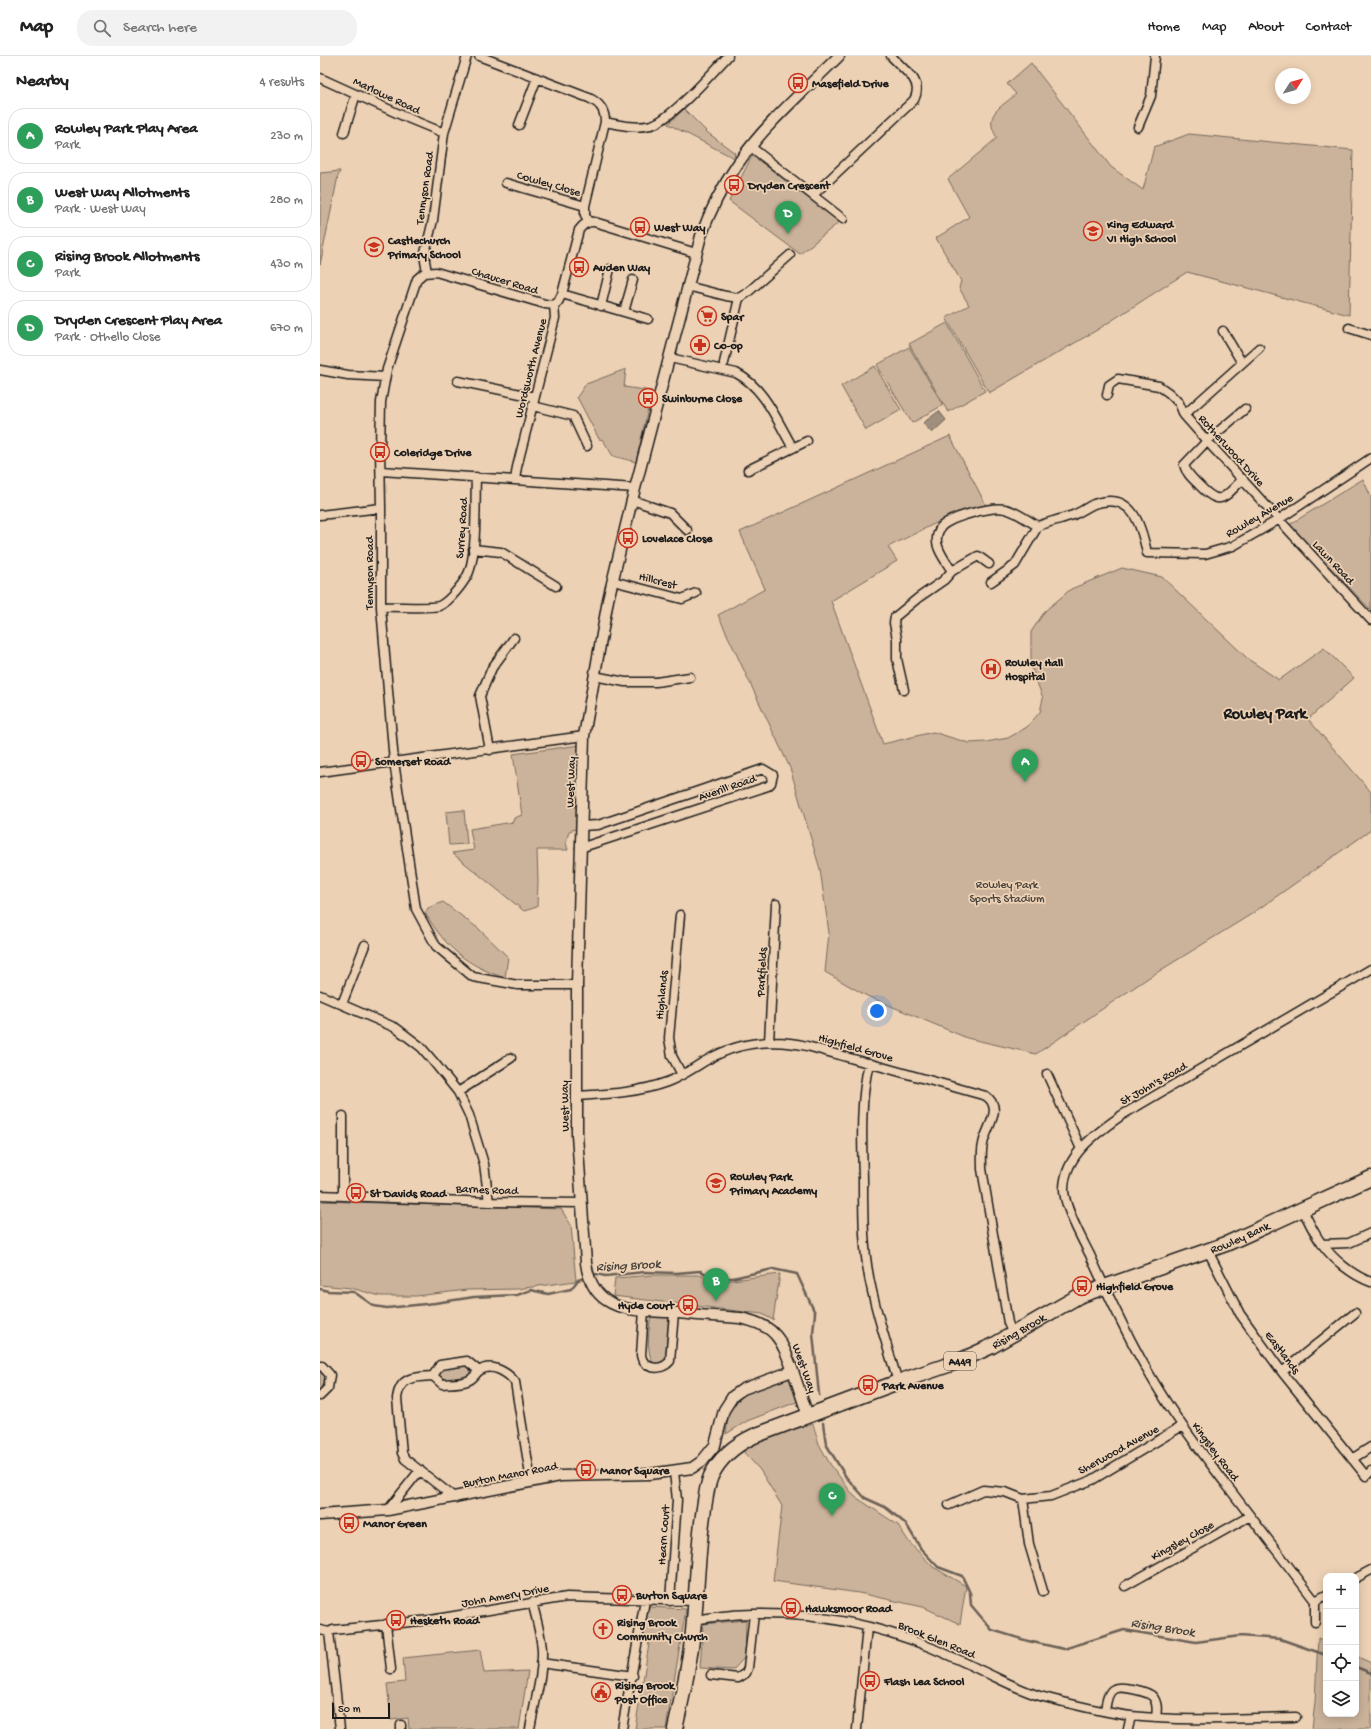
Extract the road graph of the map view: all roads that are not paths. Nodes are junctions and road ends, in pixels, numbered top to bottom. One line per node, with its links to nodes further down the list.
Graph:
1 (467, 56): 14 (street, Tennyson Road)
2 (479, 56): 8 (street)
3 (728, 56): 10 (street)
4 (838, 56): 15 (street, West Way)
5 (891, 56): 17 (street)
6 (1155, 56): 12 (street)
7 (320, 78): 9 (street, Marlowe Road)
8 (537, 78): 10 (street); 11 (street)
9 (356, 94): 13 (street); 14 (street, Marlowe Road)
10 (605, 122): 18 (street)
11 (519, 125)
12 (1138, 127)
13 (344, 132)
14 (444, 133): 24 (street, Tennyson Road)
15 (751, 147): 17 (street); 21 (street, West Way)
16 (506, 183): 18 (street, Cowley Close)
17 (813, 195): 19 (street)
18 (585, 206): 20 (street)
19 (843, 219)
20 (588, 222): 21 (street); 27 (street, Wordsworth Avenue)
21 (696, 253): 26 (street, West Way)
22 (790, 255): 28 (street)
23 (610, 269): 30 (street)
24 (427, 272): 29 (street, Chaucer Road); 41 (street, Tennyson Road)
25 (633, 280): 31 (street)
26 (687, 286): 28 (street); 37 (street, West Way)
27 (562, 294): 29 (street, Wordsworth Avenue); 30 (street)
28 (739, 298): 38 (street)
29 (554, 305): 44 (street, Wordsworth Avenue)
30 (601, 306): 31 (street)
31 (624, 312): 32 (street)
32 (648, 319)
33 (1349, 328): 35 (street)
34 (1223, 331): 39 (street)
35 (1371, 335)
36 (1259, 348): 39 (street, Rotherwood Drive)
37 (670, 358): 51 (street); 58 (street, West Way)
38 (724, 363)
39 (1242, 363): 47 (street, Rotherwood Drive)
40 (320, 370): 41 (street)
41 (385, 377): 54 (street, Tennyson Road)
42 (458, 381): 44 (street)
43 (1107, 394): 47 (street, Rotherwood Drive)
44 (535, 397): 45 (street, Wordsworth Avenue)
45 (533, 406): 50 (street); 56 (street, Wordsworth Avenue)
46 (1245, 409): 49 (street)
47 (1184, 415): 49 (street, Rotherwood Drive)
48 (807, 441): 51 (street)
49 (1207, 441): 57 (street, Rotherwood Drive); 57 (street)
50 (586, 446)
51 (792, 448): 53 (street)
52 (1370, 462): 62 (street, Rowley Avenue)
53 (748, 470)
54 (381, 471): 55 (street); 60 (street, Tennyson Road)
55 (476, 477): 56 (street); 65 (street, Surrey Road)
56 (515, 480): 58 (street)
57 (1243, 480): 62 (street, Rotherwood Drive)
58 (635, 488): 59 (street, West Way)
59 (632, 500): 64 (street); 68 (street, West Way)
60 (381, 508): 61 (street); 72 (street, Tennyson Road)
61 (320, 515)
62 (1278, 520): 63 (street, Rowley Avenue); 73 (street, Lawn Road)
63 (1038, 526): 67 (street); 69 (street)
64 (687, 530)
65 (473, 548): 70 (street); 72 (street, Surrey Road)
66 (989, 564): 67 (street)
67 (952, 571): 77 (street)
68 (613, 581): 71 (street, Hillcrest); 75 (street, West Way)
69 (991, 582)
70 (556, 586)
71 (696, 593)
72 (380, 607): 80 (street, Tennyson Road)
73 (1371, 620)
74 (514, 638): 79 (street)
75 (594, 676): 76 (street); 78 (street, West Way)
76 (690, 677)
77 (904, 690)
78 (584, 736): 79 (street); 82 (street, West Way)
79 (490, 750): 80 (street)
80 (394, 762): 81 (street); 88 (street, Tennyson Road)
81 (320, 772)
82 (581, 826): 83 (street, West Way); 83 (street, Averill Road)
83 (580, 848): 88 (street, West Way)
84 (776, 904): 91 (street, Parkfields)
85 (680, 915): 95 (street, Highlands)
86 (365, 946): 90 (street)
87 (1371, 969): 99 (street, St John's Road)
88 (577, 985): 97 (street, West Way)
89 (320, 995): 90 (street)
90 (342, 1004): 96 (street)
91 (769, 1042): 93 (street, Highfield Grove); 95 (street, Highfield Grove)
92 (511, 1058): 96 (street)
93 (869, 1063): 114 (street, Highfield Grove); 120 (street)
94 (1047, 1074): 99 (street)
95 (682, 1076): 97 (street, Highfield Grove)
96 (458, 1092): 103 (street)
97 (577, 1096): 104 (street, West Way)
98 (343, 1116): 102 (street)
99 (1081, 1149): 110 (street, St John's Road)
100 (1371, 1178): 105 (highway, Rowley Bank / A449)
101 (320, 1195): 102 (street, Barnes Road)
102 (343, 1196): 103 (street, Barnes Road)
103 (489, 1202): 104 (street, Barnes Road)
104 (582, 1203): 111 (street, West Way)
105 (1302, 1208): 107 (street); 108 (highway, Rowley Bank / A449)
106 (1371, 1233): 107 (street)
107 (1322, 1244): 109 (street)
108 (1208, 1251): 110 (highway, Rowley Bank / A449); 118 (street, Eastlands)
109 (1371, 1282)
110 (1104, 1286): 114 (highway, Rising Brook / A449); 123 (street, Kingsley Road)
111 (644, 1310): 112 (street, West Way); 112 (street)
112 (674, 1313): 117 (street, West Way)
113 (1355, 1313): 118 (street)
114 (1013, 1334): 120 (highway, Rising Brook / A449)
115 (320, 1366): 121 (street)
116 (479, 1371): 119 (street); 119 (street); 129 (street)
117 (792, 1371): 122 (street, West Way); 128 (street, Burton Manor Road)
118 (1282, 1372): 125 (street, Eastlands)
119 (433, 1376): 126 (street)
120 (898, 1382): 122 (highway, Rising Brook / A449)
121 (320, 1396)
122 (808, 1416): 143 (highway, Rising Brook / A449)
123 (1182, 1426): 131 (street, Sherwood Avenue); 135 (street, Kingsley Road)
124 (1371, 1446): 125 (street)
125 (1352, 1459): 127 (street, Eastlands)
126 (420, 1470): 130 (street, Burton Manor Road); 133 (street)
127 (1371, 1471)
128 (674, 1472): 129 (street, Burton Manor Road); 142 (street, Hearn Court)
129 (531, 1481): 130 (street, Burton Manor Road)
130 (454, 1498): 133 (street, Burton Manor Road)
131 (1023, 1499): 132 (street, Sherwood Avenue); 139 (street)
132 (949, 1505)
133 (388, 1510): 134 (street, Burton Manor Road)
134 (320, 1515)
135 (1250, 1516): 138 (street, Kingsley Close); 144 (street, Kingsley Road)
136 (1371, 1570): 137 (street)
137 (1359, 1576)
138 (1125, 1586)
139 (1043, 1591)
140 (1323, 1597): 144 (street)
141 (645, 1600): 142 (street, John Amery Drive); 145 (street, John Amery Drive); 156 (street)
142 (670, 1601): 143 (street, John Amery Drive)
143 (695, 1601): 147 (highway, Rising Brook / A449)
144 (1315, 1601): 148 (street)
145 (532, 1602): 149 (street, John Amery Drive); 153 (street)
146 (754, 1614): 147 (street, Brook Glen Road); 150 (street, Brook Glen Road); 155 (street)
147 (694, 1620): 164 (highway, Rising Brook / A449)
148 (1315, 1622)
149 (386, 1624): 152 (street, John Amery Drive); 154 (street)
150 (867, 1627): 157 (street, Brook Glen Road); 165 (street)
151 (320, 1630): 152 (street, John Amery Drive)
152 (329, 1632): 161 (street)
153 (541, 1663): 156 (street); 162 (street)
154 (391, 1669)
155 (711, 1675)
156 (633, 1676): 163 (street)
157 (1105, 1712): 158 (street, Brook Glen Road); 160 (street)
158 (1130, 1716): 160 (street, Brook Glen Road); 166 (street)
159 (1296, 1717): 160 (street, Brook Glen Road)
160 (1156, 1718)
161 (340, 1729)
162 (530, 1729)
163 (622, 1729)
164 (675, 1729)
165 (857, 1729)
166 (1128, 1729)

